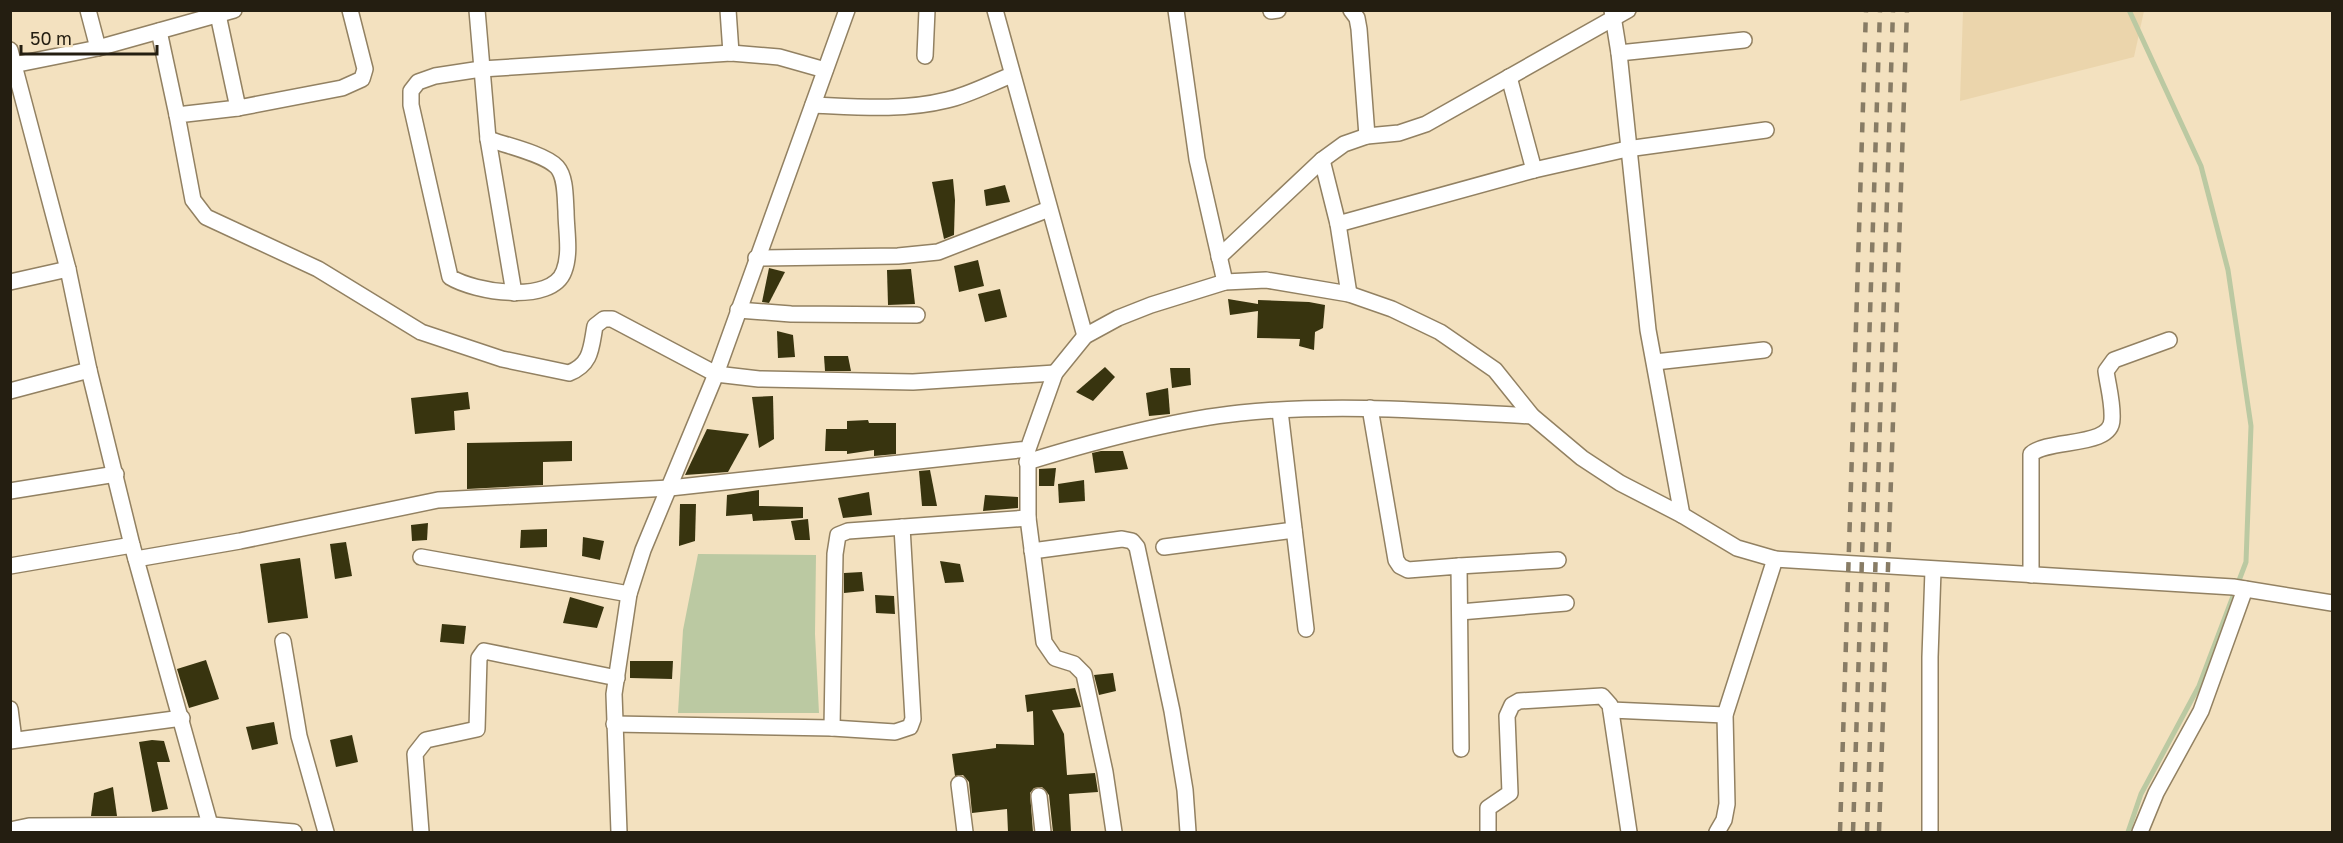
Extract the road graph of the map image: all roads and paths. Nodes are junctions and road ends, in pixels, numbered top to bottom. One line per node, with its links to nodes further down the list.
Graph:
1 (88, 10): 18 (street)
2 (234, 10): 14 (street)
3 (350, 10): 28 (street)
4 (477, 10): 23 (street)
5 (728, 10): 19 (street)
6 (847, 10): 24 (street)
7 (927, 10): 21 (street)
8 (995, 10): 25 (street)
9 (1176, 10): 38 (street)
10 (1278, 10): 13 (street)
11 (1351, 10): 31 (street)
12 (1628, 10): 15 (street)
13 (1271, 11)
14 (218, 12): 16 (street); 28 (street)
15 (1613, 14): 20 (street); 26 (street)
16 (159, 31): 18 (street); 29 (street)
17 (1744, 40): 20 (street)
18 (98, 48): 22 (street)
19 (731, 53): 23 (street); 24 (street)
20 (1619, 53): 33 (street)
21 (925, 56)
22 (12, 58): 40 (street)
23 (482, 69): 32 (street); 43 (street)
24 (825, 70): 27 (street)
25 (1012, 75): 27 (street); 36 (street)
26 (1509, 77): 31 (street); 35 (street)
27 (813, 105): 39 (street)
28 (238, 108): 29 (street)
29 (177, 115): 53 (street)
30 (1766, 130): 33 (street)
31 (1367, 136): 34 (street)
32 (488, 139): 43 (street); 43 (street)
33 (1627, 149): 35 (street); 50 (street)
34 (1322, 160): 37 (street); 38 (street)
35 (1534, 171): 37 (street)
36 (1049, 209): 39 (street); 47 (street)
37 (1338, 224): 44 (street)
38 (1219, 257): 42 (street)
39 (756, 258): 45 (street)
40 (69, 269): 41 (street); 51 (street)
41 (10, 282)
42 (1225, 282): 44 (street); 47 (street)
43 (514, 293)
44 (1349, 294): 57 (street)
45 (738, 310): 46 (street); 53 (street)
46 (917, 315)
47 (1085, 336): 52 (street)
48 (2169, 340): 75 (street)
49 (1764, 350): 50 (street)
50 (1655, 362): 62 (street)
51 (89, 370): 54 (street); 59 (street)
52 (1055, 373): 53 (street); 58 (street)
53 (716, 374): 60 (street)
54 (10, 391)
55 (1370, 408): 56 (street); 57 (street); 73 (street)
56 (1280, 411): 58 (street); 65 (street)
57 (1532, 416): 62 (street)
58 (1027, 455): 60 (street); 63 (street)
59 (116, 474): 61 (street); 68 (street)
60 (670, 488): 68 (street); 77 (street)
61 (10, 491)
62 (1682, 515): 70 (street)
63 (1028, 518): 64 (street); 67 (street)
64 (902, 527): 89 (street); 89 (street)
65 (1294, 530): 66 (street); 81 (street)
66 (1164, 548)
67 (1032, 551): 102 (street); 103 (street)
68 (134, 552): 72 (street); 87 (street)
69 (421, 557): 77 (street)
70 (1776, 559): 74 (street); 86 (street)
71 (1558, 560): 73 (street)
72 (10, 566)
73 (1459, 566): 80 (street)
74 (1933, 570): 75 (street); 107 (street)
75 (2031, 575): 76 (street)
76 (2239, 588): 79 (street); 108 (street)
77 (629, 594): 83 (street)
78 (1566, 603): 80 (street)
79 (2332, 603)
80 (1460, 612): 91 (street)
81 (1306, 629)
82 (283, 641): 97 (street)
83 (617, 678): 88 (street); 98 (street)
84 (10, 709): 90 (street)
85 (1611, 710): 86 (street); 104 (street); 105 (street)
86 (1725, 715): 106 (street)
87 (182, 718): 90 (street); 94 (street)
88 (614, 724): 89 (street); 99 (street)
89 (832, 728)
90 (12, 741)
91 (1461, 749)
92 (959, 784): 100 (street)
93 (1040, 796): 101 (street)
94 (212, 829): 95 (street); 96 (street)
95 (10, 830)
96 (294, 832)
97 (326, 832)
98 (421, 832)
99 (619, 832)
100 (965, 832)
101 (1043, 832)
102 (1114, 832)
103 (1188, 832)
104 (1488, 832)
105 (1629, 832)
106 (1717, 832)
107 (1930, 832)
108 (2140, 832)

